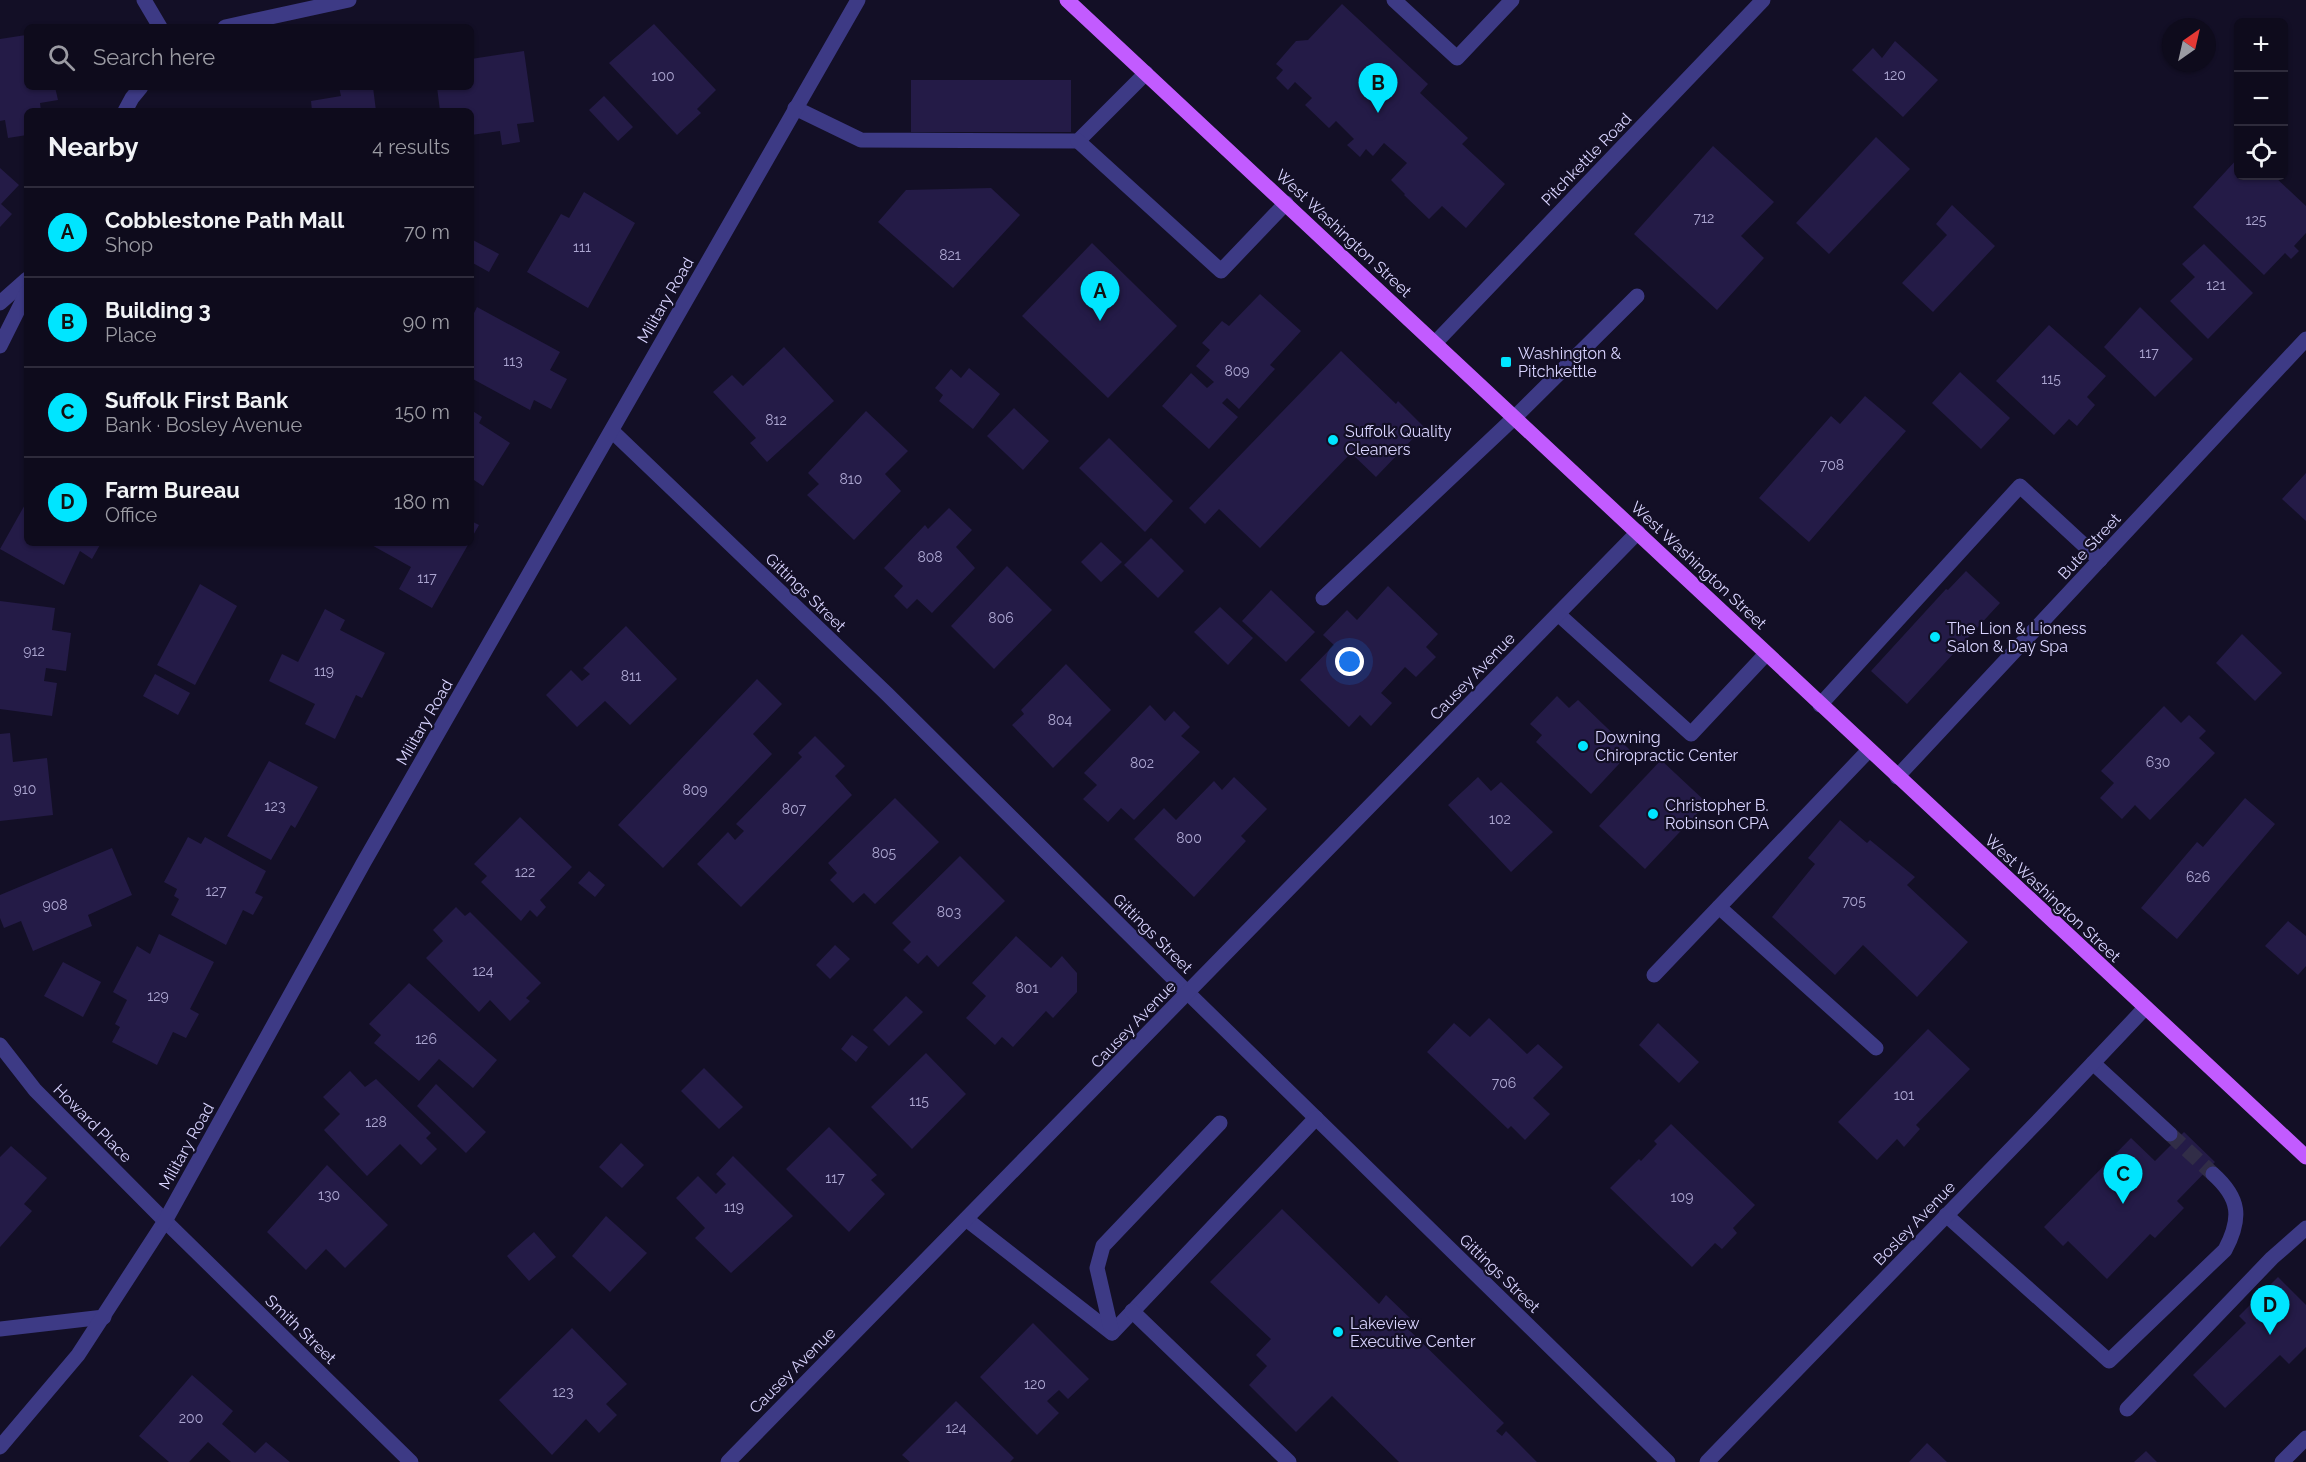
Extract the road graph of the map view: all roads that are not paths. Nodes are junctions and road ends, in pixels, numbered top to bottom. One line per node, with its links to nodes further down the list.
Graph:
1 (144, 0): 8 (street)
2 (349, 0): 9 (street)
3 (858, 0): 13 (street, Military Road)
4 (1067, 0): 10 (main road, West Washington Street)
5 (1394, 0): 6 (street)
6 (1512, 0)
7 (1762, 0): 21 (street, Pitchkettle Road)
8 (158, 24)
9 (239, 24)
10 (1146, 73): 14 (street); 15 (main road, West Washington Street)
11 (139, 90): 12 (street)
12 (127, 108)
13 (795, 108): 14 (street); 24 (street, Military Road)
14 (1078, 141): 15 (street)
15 (1286, 203): 21 (main road, West Washington Street)
16 (24, 282): 19 (street)
17 (1637, 296): 23 (street)
18 (24, 298): 22 (street)
19 (0, 303)
20 (2306, 339): 26 (street, Bute Street)
21 (1436, 342): 23 (main road, West Washington Street)
22 (0, 346)
23 (1515, 417): 25 (main road, West Washington Street); 27 (street)
24 (612, 431): 35 (street, Gittings Street); 47 (street, Military Road)
25 (1638, 532): 28 (street, Causey Avenue); 29 (main road, West Washington Street)
26 (2100, 560): 30 (street); 32 (street, Bute Street)
27 (1323, 598)
28 (1558, 614): 29 (street); 35 (street, Causey Avenue)
29 (1766, 654): 30 (main road, West Washington Street)
30 (1821, 705): 31 (main road, West Washington Street)
31 (1869, 750): 32 (main road, West Washington Street); 33 (street)
32 (1897, 777): 36 (main road, West Washington Street)
33 (1719, 907): 34 (street); 38 (street)
34 (1654, 975)
35 (1188, 993): 40 (street, Gittings Street); 46 (street, Causey Avenue)
36 (2145, 1008): 39 (street, Bosley Avenue); 43 (main road, West Washington Street)
37 (0, 1045): 47 (street, Howard Place)
38 (1876, 1048)
39 (2093, 1063): 42 (street); 45 (street, Bosley Avenue)
40 (1316, 1118): 49 (street); 59 (street, Gittings Street)
41 (1220, 1123): 52 (street)
42 (2170, 1134)
43 (2306, 1157)
44 (2213, 1174): 45 (street)
45 (1946, 1215): 60 (street, Bosley Avenue)
46 (966, 1219): 52 (street); 57 (street, Causey Avenue)
47 (165, 1221): 50 (street, Military Road); 56 (street, Smith Street)
48 (2306, 1228): 53 (street)
49 (1132, 1311): 52 (street); 58 (street)
50 (104, 1317): 51 (street); 55 (street, Military Road)
51 (0, 1329)
52 (1112, 1332)
53 (2127, 1408)
54 (2306, 1438): 61 (street)
55 (0, 1447)
56 (411, 1462)
57 (728, 1462)
58 (1289, 1462)
59 (1668, 1462)
60 (1707, 1462)
61 (2282, 1462)

